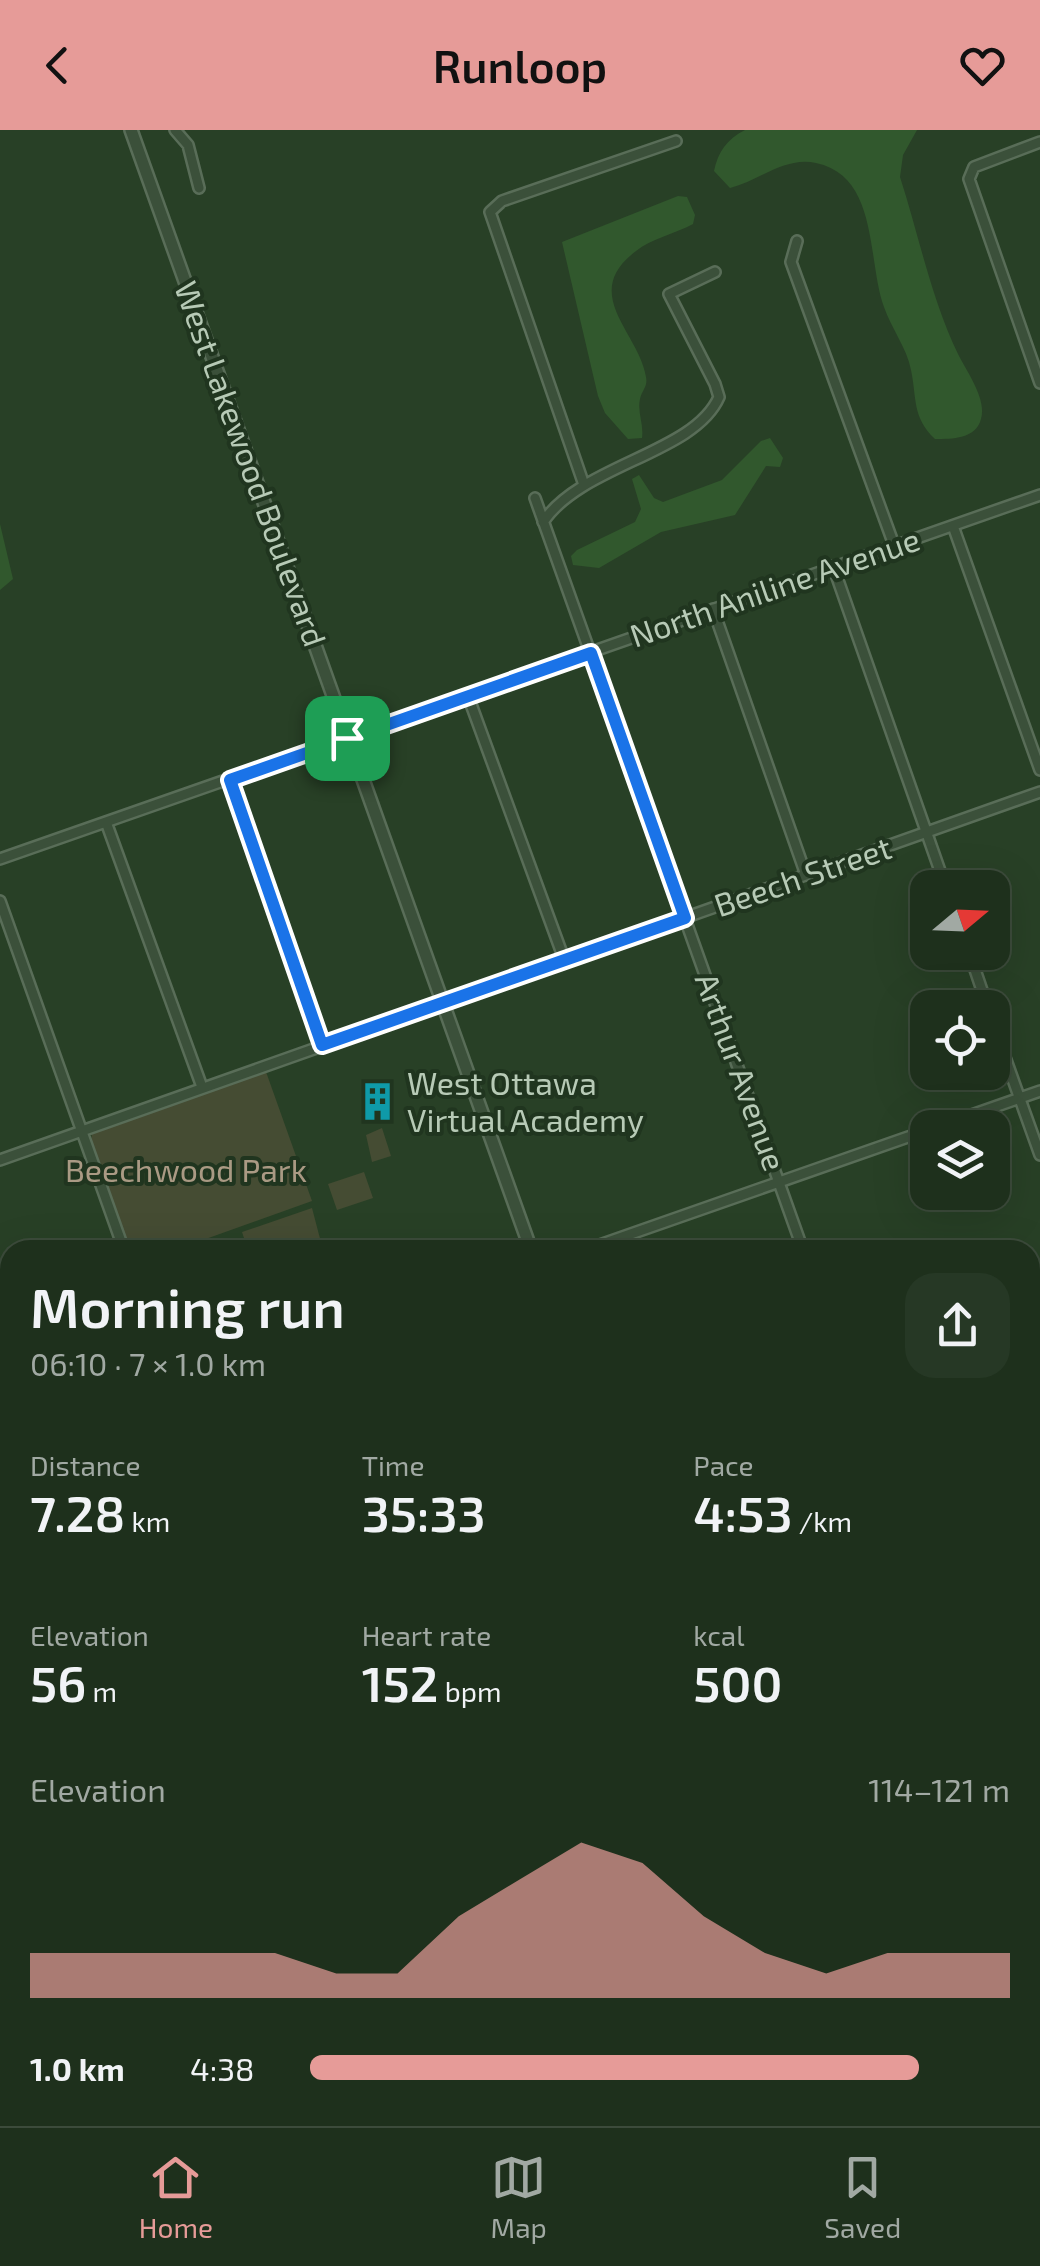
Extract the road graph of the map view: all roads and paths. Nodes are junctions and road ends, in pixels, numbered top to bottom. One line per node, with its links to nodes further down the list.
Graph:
1 (132, 130): 19 (street, West Lakewood Boulevard)
2 (175, 130): 5 (street)
3 (676, 141): 9 (street)
4 (1040, 142): 8 (street)
5 (199, 188)
6 (797, 241): 14 (street)
7 (715, 272): 9 (street)
8 (1040, 383)
9 (583, 482): 12 (street)
10 (1040, 495): 13 (street, North Aniline Avenue)
11 (535, 498): 12 (street, Arthur Avenue)
12 (543, 522): 17 (street, Arthur Avenue)
13 (953, 526): 14 (street, North Aniline Avenue); 20 (street)
14 (894, 546): 15 (street, North Aniline Avenue)
15 (833, 566): 16 (street, North Aniline Avenue); 24 (street)
16 (713, 609): 17 (street, North Aniline Avenue); 27 (street)
17 (591, 653): 18 (street, North Aniline Avenue); 29 (street, Arthur Avenue)
18 (468, 696): 19 (street, North Aniline Avenue); 30 (street)
19 (347, 738): 21 (street, North Aniline Avenue); 31 (street, West Lakewood Boulevard)
20 (1040, 770)
21 (230, 780): 23 (street, North Aniline Avenue); 32 (street)
22 (1040, 792): 24 (street, Beech Street)
23 (106, 822): 25 (street, North Aniline Avenue); 34 (street)
24 (927, 834): 26 (street); 27 (street, Beech Street)
25 (0, 859)
26 (940, 870)
27 (806, 875): 29 (street, Beech Street)
28 (0, 901): 38 (street)
29 (685, 918): 30 (street, Beech Street); 42 (street, Arthur Avenue)
30 (564, 959): 31 (street, Beech Street)
31 (444, 1003): 32 (street, Beech Street); 44 (street, West Lakewood Boulevard)
32 (322, 1045): 34 (street, Beech Street)
33 (1010, 1072): 36 (street)
34 (202, 1087): 38 (street, Beech Street)
35 (1040, 1090): 36 (street)
36 (1019, 1098): 37 (street); 40 (street)
37 (985, 1110)
38 (80, 1129): 41 (street, Beech Street); 43 (street)
39 (910, 1136): 42 (street)
40 (1040, 1155)
41 (0, 1160)
42 (779, 1182): 45 (street); 46 (street, Arthur Avenue)
43 (120, 1240)
44 (527, 1240)
45 (614, 1240)
46 (799, 1240)

